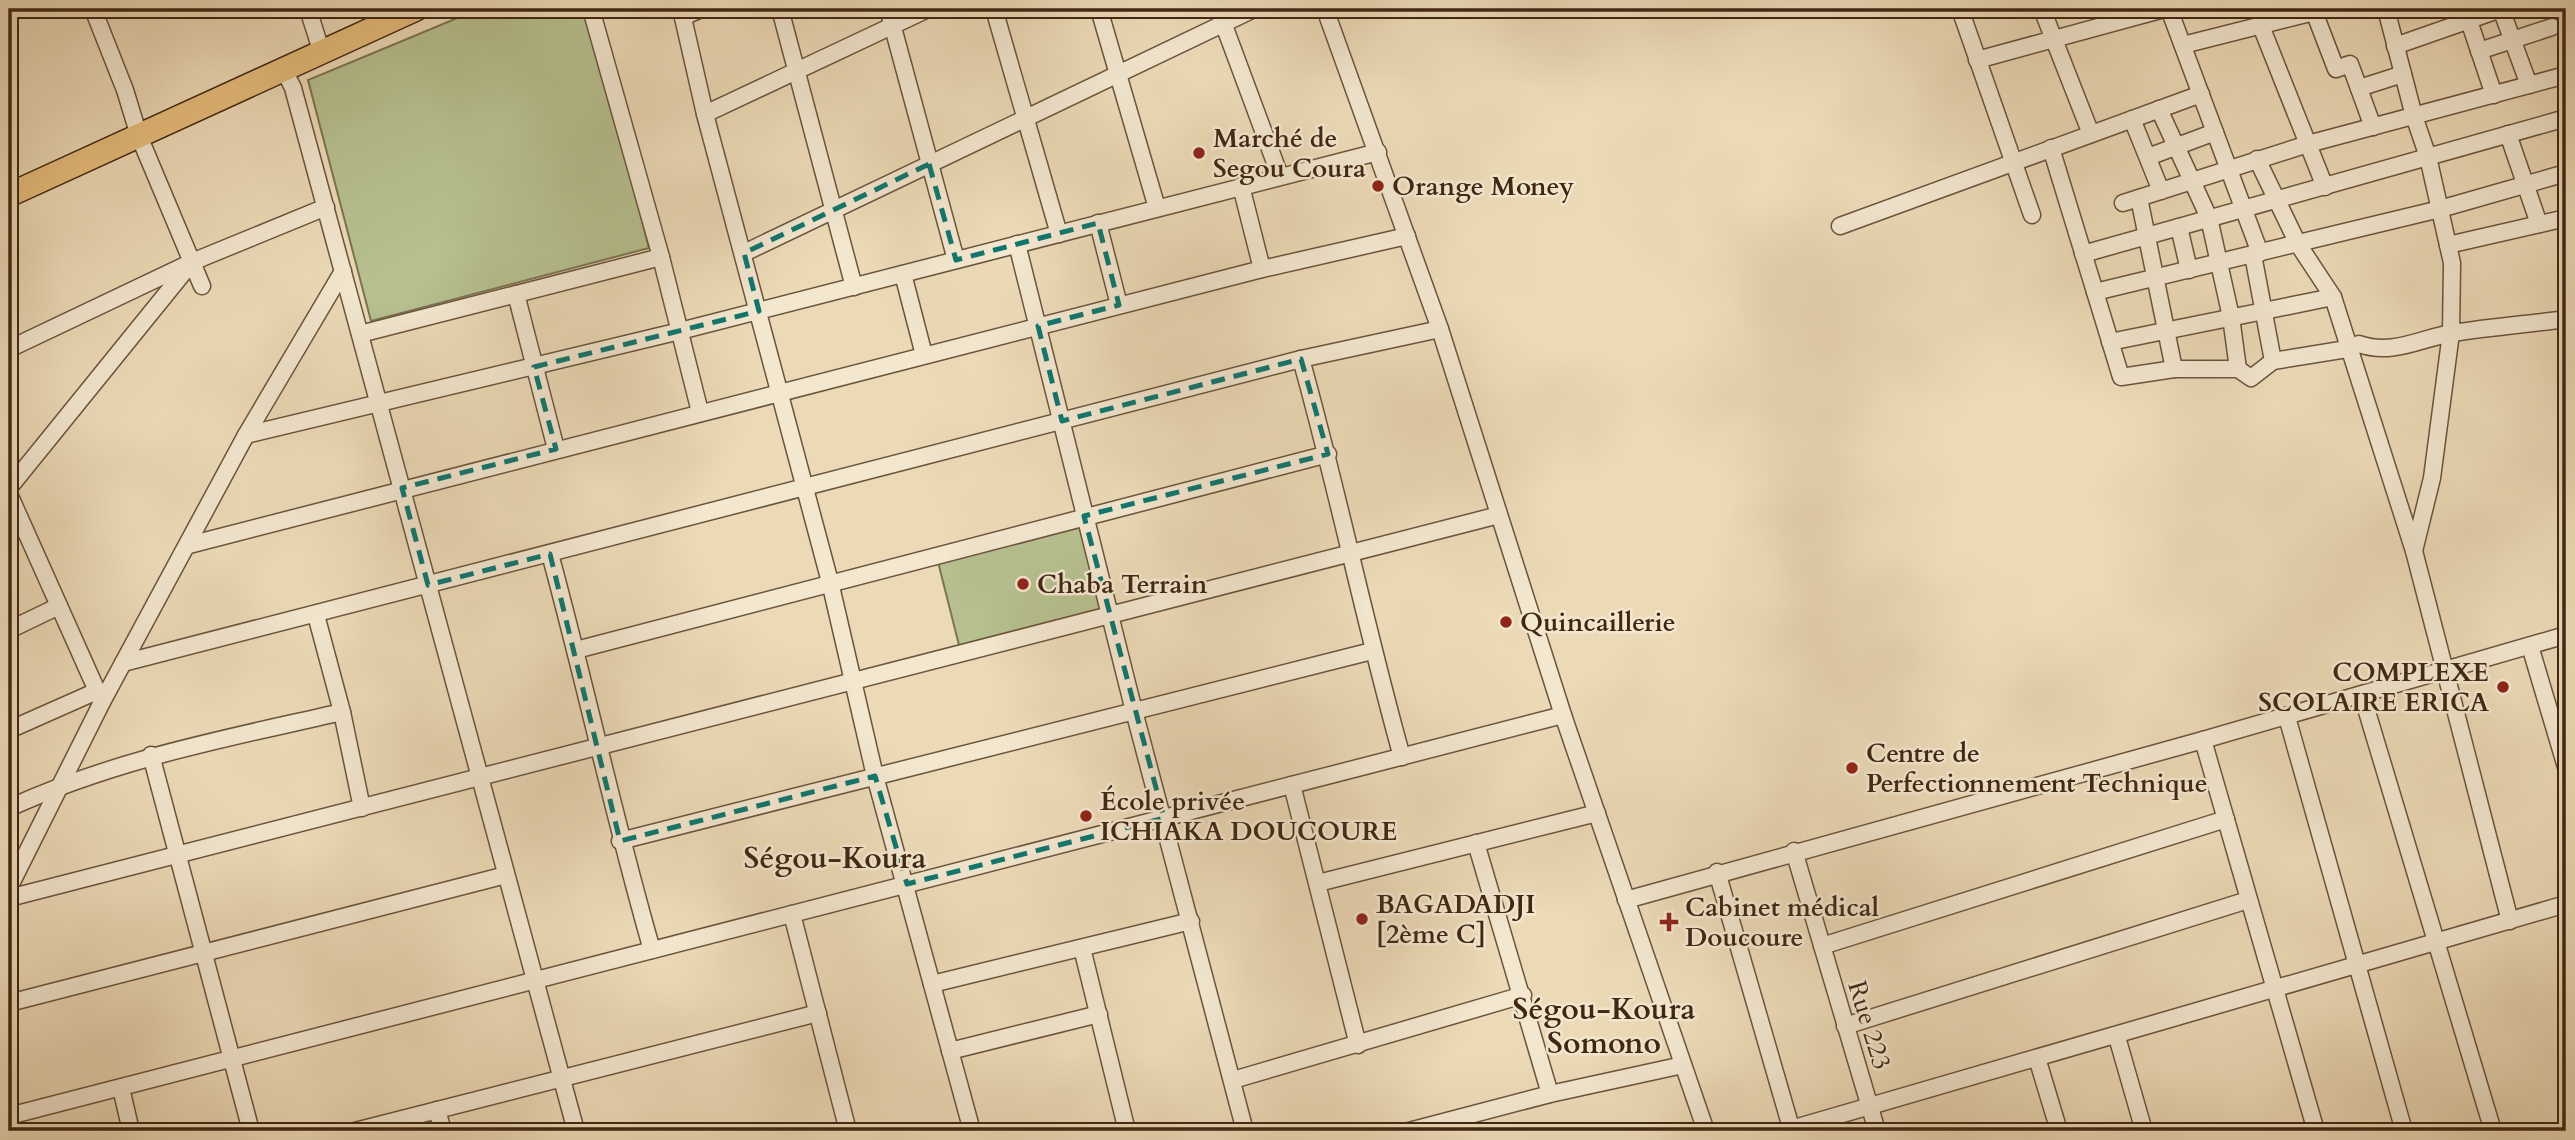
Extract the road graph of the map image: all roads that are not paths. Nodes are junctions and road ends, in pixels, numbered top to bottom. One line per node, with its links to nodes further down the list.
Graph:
1 (93, 9): 51 (street)
2 (308, 9): 29 (street)
3 (416, 9): 29 (highway)
4 (591, 9): 92 (street)
5 (701, 9): 19 (street)
6 (780, 9): 33 (street)
7 (888, 9): 22 (street)
8 (928, 9): 22 (street)
9 (994, 9): 44 (street)
10 (1099, 9): 34 (street)
11 (1254, 9): 21 (street)
12 (1325, 9): 55 (street)
13 (1960, 9): 31 (street)
14 (2042, 9): 25 (street)
15 (2167, 9): 25 (street); 27 (street)
16 (2386, 9): 28 (street)
17 (2501, 9): 20 (street); 26 (street)
18 (2314, 10): 23 (street); 38 (street)
19 (682, 13): 42 (street)
20 (2467, 14): 28 (street); 30 (street)
21 (1220, 16): 34 (street); 63 (street)
22 (892, 25): 33 (street); 60 (street)
23 (2261, 26): 27 (street); 52 (street)
24 (2552, 27): 26 (street)
25 (2053, 39): 31 (street); 49 (street)
26 (2513, 40): 30 (street); 37 (street)
27 (2183, 45): 39 (street)
28 (2395, 46): 35 (street)
29 (321, 50): 32 (highway)
30 (2479, 51): 40 (street)
31 (1977, 60): 59 (street)
32 (283, 68): 51 (highway); 71 (street)
33 (795, 71): 42 (street); 75 (street)
34 (1118, 74): 44 (street); 72 (street)
35 (2403, 74): 38 (street); 43 (street)
36 (2566, 75): 37 (street)
37 (2529, 85): 40 (street)
38 (2359, 88): 47 (street)
39 (2201, 94): 41 (street); 48 (street)
40 (2494, 94): 43 (street)
41 (2159, 109): 46 (street); 53 (street)
42 (705, 114): 89 (street)
43 (2414, 116): 47 (street); 57 (street)
44 (1025, 118): 60 (street); 83 (street)
45 (2566, 118): 50 (street)
46 (2132, 119): 49 (street); 56 (street)
47 (2373, 127): 52 (street)
48 (2215, 132): 53 (street); 61 (street)
49 (2091, 134): 54 (street)
50 (2508, 134): 57 (street); 65 (street)
51 (139, 136): 69 (highway); 94 (street)
52 (2308, 144): 58 (street); 67 (street)
53 (2177, 146): 56 (street); 64 (street)
54 (2051, 148): 59 (street); 90 (street)
55 (1378, 152): 63 (street); 84 (street)
56 (2148, 157): 68 (street)
57 (2428, 157): 67 (street); 74 (street)
58 (2257, 159): 61 (street); 70 (street)
59 (2013, 162): 76 (street); 81 (street)
60 (929, 164): 75 (street); 93 (street)
61 (2228, 169): 64 (street); 73 (street)
62 (2566, 173): 65 (street)
63 (1280, 176): 66 (street)
64 (2192, 180): 68 (street); 77 (street)
65 (2525, 184): 74 (street); 80 (street)
66 (1241, 186): 72 (street); 96 (street)
67 (2325, 187): 70 (street)
68 (2161, 191): 85 (street)
69 (9, 195)
70 (2276, 200): 73 (street); 87 (street)
71 (326, 208): 94 (street); 98 (street)
72 (1157, 208): 79 (street)
73 (2243, 209): 77 (street); 91 (street)
74 (2440, 209): 87 (street); 88 (street)
75 (834, 210): 89 (street); 102 (street)
76 (2032, 215)
77 (2209, 218): 82 (street); 95 (street)
78 (2566, 218): 80 (street)
79 (1098, 223): 83 (street); 106 (street)
80 (2539, 225): 88 (street)
81 (1839, 226)
82 (2179, 227): 85 (street); 97 (street)
83 (1059, 234): 86 (street)
84 (1407, 236): 96 (street); 112 (street)
85 (2147, 236): 90 (street); 100 (street)
86 (1017, 244): 93 (street); 111 (street)
87 (2298, 244): 91 (street); 105 (street)
88 (2448, 245): 115 (street)
89 (744, 253): 107 (street)
90 (2083, 254): 103 (street)
91 (2256, 254): 95 (street); 108 (street)
92 (661, 257): 104 (street); 114 (street)
93 (956, 260): 99 (street)
94 (192, 262): 101 (street); 118 (street); 133 (street)
95 (2219, 262): 97 (street); 109 (street)
96 (1262, 269): 106 (street)
97 (2189, 270): 100 (street)
98 (343, 271): 116 (street); 130 (street)
99 (903, 274): 102 (street); 120 (street)
100 (2156, 278): 103 (street); 113 (street)
101 (202, 286)
102 (854, 287): 107 (street)
103 (2095, 292): 117 (street)
104 (516, 294): 116 (street); 123 (street)
105 (2333, 297): 108 (street); 119 (street)
106 (1119, 305): 111 (street)
107 (759, 311): 114 (street); 126 (street)
108 (2261, 312): 109 (street); 122 (street)
109 (2231, 317): 113 (street); 125 (street)
110 (2566, 319): 115 (street)
111 (1038, 326): 120 (street); 129 (street)
112 (1440, 329): 121 (street); 137 (street)
113 (2167, 330): 117 (street); 124 (street)
114 (680, 331): 123 (street); 128 (street)
115 (2451, 333): 119 (street); 140 (street)
116 (360, 334): 127 (street)
117 (2110, 342): 124 (street)
118 (9, 349)
119 (2347, 349): 122 (street); 140 (street)
120 (924, 355): 126 (street)
121 (1301, 359): 129 (street); 132 (street)
122 (2273, 360): 125 (street)
123 (534, 367): 127 (street); 131 (street)
124 (2174, 369): 125 (street)
125 (2238, 369)
126 (779, 392): 128 (street); 135 (street)
127 (379, 403): 130 (street); 134 (street)
128 (700, 412): 131 (street)
129 (1062, 421): 135 (street); 138 (street)
130 (246, 435): 139 (street)
131 (556, 449): 134 (street)
132 (1328, 454): 138 (street); 141 (street)
133 (9, 488)
134 (402, 488): 139 (street); 144 (street)
135 (803, 488): 142 (street); 143 (street)
136 (9, 494): 145 (street)
137 (1499, 515): 141 (street); 160 (street)
138 (1084, 516): 143 (street); 146 (street)
139 (189, 545): 153 (street)
140 (2414, 551): 154 (street)
141 (1348, 553): 146 (street); 152 (street)
142 (550, 554): 144 (street); 151 (street)
143 (830, 582): 151 (street); 155 (street)
144 (428, 585): 147 (street); 169 (street)
145 (59, 606): 148 (street); 157 (street)
146 (1110, 614): 155 (street); 158 (street)
147 (316, 615): 153 (street); 159 (street)
148 (9, 630)
149 (2566, 635): 150 (street)
150 (2530, 646): 154 (street); 167 (street)
151 (576, 650): 164 (street)
152 (1372, 651): 158 (street); 166 (street)
153 (123, 663): 157 (street)
154 (2446, 670): 156 (street); 191 (street)
155 (851, 681): 164 (street); 168 (street)
156 (2362, 695): 161 (street); 193 (street)
157 (100, 696): 162 (street); 170 (street)
158 (1134, 711): 168 (street); 175 (street)
159 (342, 712): 165 (street); 173 (street)
160 (1563, 715): 166 (street); 174 (street)
161 (2287, 717): 163 (street); 198 (street)
162 (9, 730)
163 (2203, 740): 176 (street); 179 (street)
164 (597, 747): 169 (street); 177 (street)
165 (151, 755): 170 (street); 180 (street)
166 (1402, 757): 171 (street)
167 (2566, 767)
168 (876, 776): 177 (street); 184 (street)
169 (480, 779): 173 (street); 182 (street)
170 (62, 783): 172 (street); 185 (street)
171 (1292, 785): 175 (street); 183 (street)
172 (9, 808)
173 (362, 808): 180 (street)
174 (1597, 813): 178 (street); 187 (street)
175 (1164, 818): 184 (street); 192 (street)
176 (2226, 819): 188 (street); 194 (street)
177 (620, 841): 196 (street)
178 (1476, 843): 183 (street); 202 (street)
179 (1794, 851): 181 (street); 194 (street, Rue 223)
180 (179, 855): 186 (street); 197 (street)
181 (1717, 873): 187 (street); 220 (street)
182 (506, 875): 197 (street); 199 (street)
183 (1318, 883): 208 (street)
184 (906, 884): 190 (street); 200 (street)
185 (9, 888)
186 (9, 898)
187 (1626, 900): 212 (street)
188 (2248, 900): 201 (street); 206 (street)
189 (2566, 904): 191 (street)
190 (792, 914): 196 (street); 204 (street)
191 (2510, 920): 193 (street)
192 (1191, 921): 195 (street); 214 (street)
193 (2436, 942): 198 (street); 237 (street)
194 (1822, 946): 206 (street, Rue 223)
195 (1082, 947): 200 (street); 205 (street)
196 (652, 950): 199 (street)
197 (205, 953): 203 (street); 211 (street)
198 (2357, 965): 201 (street); 236 (street)
199 (535, 981): 211 (street); 213 (street)
200 (932, 984): 209 (street)
201 (2275, 988): 207 (street); 235 (street)
202 (1523, 995): 208 (street); 216 (street)
203 (9, 1003)
204 (818, 1013): 213 (street); 226 (street)
205 (1099, 1014): 209 (street); 228 (street)
206 (1844, 1026): 217 (street, Rue 223)
207 (2117, 1037): 210 (street); 234 (street)
208 (1358, 1045): 214 (street)
209 (950, 1051): 227 (street)
210 (2037, 1058): 217 (street); 233 (street)
211 (233, 1059): 215 (street); 222 (street)
212 (1683, 1065): 216 (street); 231 (street)
213 (561, 1078): 218 (street); 225 (street)
214 (1233, 1080): 229 (street)
215 (121, 1087): 219 (street); 221 (street)
216 (1550, 1094): 230 (street)
217 (1870, 1106): 220 (street); 232 (street, Rue 223)
218 (437, 1110): 223 (street); 224 (street)
219 (9, 1116)
220 (1789, 1130)
221 (131, 1131)
222 (251, 1131)
223 (355, 1131)
224 (443, 1131)
225 (576, 1131)
226 (848, 1131)
227 (972, 1131)
228 (1128, 1131)
229 (1245, 1131)
230 (1409, 1131)
231 (1706, 1131)
232 (1877, 1131)
233 (2059, 1131)
234 (2144, 1131)
235 (2316, 1131)
236 (2404, 1131)
237 (2493, 1131)

